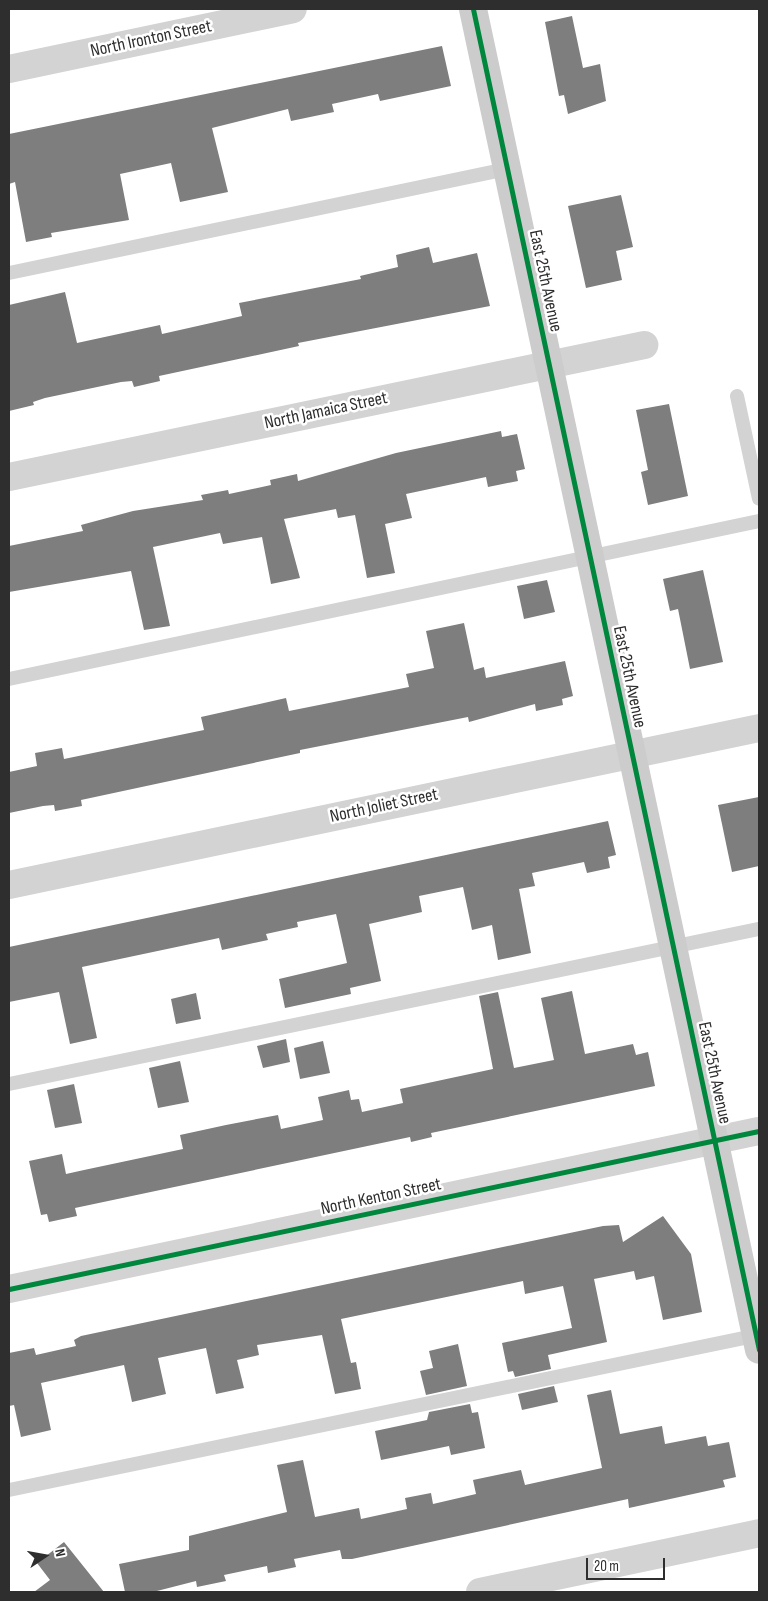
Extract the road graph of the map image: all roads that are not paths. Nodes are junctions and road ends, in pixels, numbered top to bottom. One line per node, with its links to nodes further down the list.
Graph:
1 (293, 9): 3 (street, North Ironton Street)
2 (473, 9): 4 (street, East 25th Avenue)
3 (9, 69)
4 (507, 169): 5 (lane); 7 (street, East 25th Avenue)
5 (9, 273)
6 (644, 345): 7 (street, North Jamaica Street)
7 (549, 365): 9 (street, North Jamaica Street); 12 (street, East 25th Avenue)
8 (737, 396): 10 (lane)
9 (9, 477)
10 (759, 499)
11 (759, 521): 12 (lane)
12 (590, 557): 13 (lane); 15 (street, East 25th Avenue)
13 (9, 679)
14 (759, 728): 15 (street, North Joliet Street)
15 (632, 754): 16 (street, North Joliet Street); 18 (street, East 25th Avenue)
16 (9, 885)
17 (759, 929): 18 (lane)
18 (673, 946): 19 (lane); 21 (street, East 25th Avenue)
19 (9, 1084)
20 (759, 1131): 21 (street, North Kenton Street)
21 (714, 1140): 22 (street, North Kenton Street); 23 (street, East 25th Avenue)
22 (9, 1289)
23 (758, 1340): 24 (lane)
24 (9, 1490)
25 (759, 1533): 26 (street)
26 (480, 1592)

